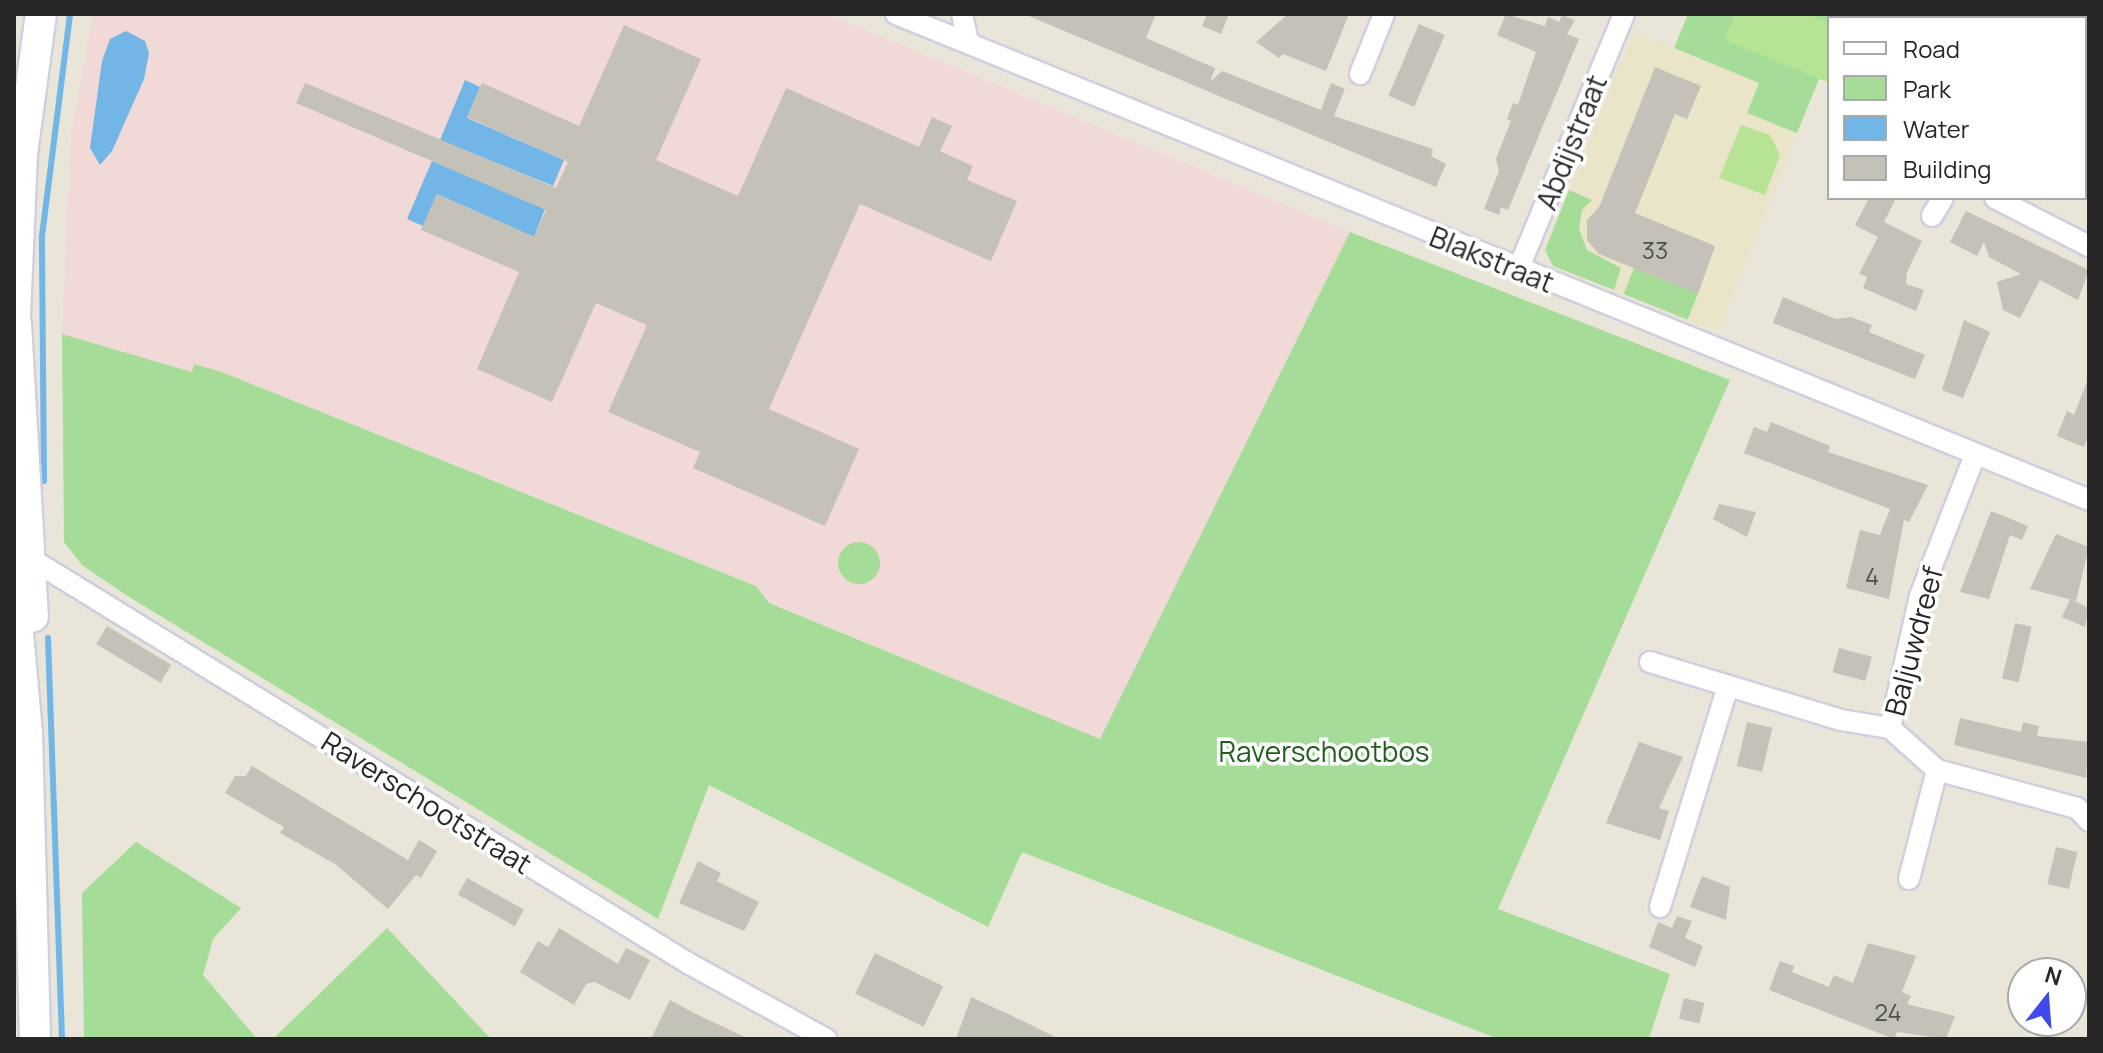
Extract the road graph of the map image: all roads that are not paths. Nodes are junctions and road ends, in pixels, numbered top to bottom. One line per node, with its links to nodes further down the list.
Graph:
1 (41, 14): 14 (main road)
2 (896, 14): 6 (street, Blakstraat)
3 (962, 14): 7 (street)
4 (1384, 14): 8 (street)
5 (1624, 14): 13 (street, Abdijstraat)
6 (927, 19): 7 (street, Blakstraat)
7 (968, 43): 13 (street, Blakstraat)
8 (1360, 74)
9 (1942, 200): 11 (street)
10 (1999, 200): 12 (street)
11 (1932, 216)
12 (2089, 246)
13 (1518, 270): 15 (street, Blakstraat)
14 (15, 331): 17 (main road)
15 (1975, 455): 16 (street, Blakstraat); 21 (street, Baljuwdreef)
16 (2089, 500)
17 (31, 559): 22 (main road); 28 (street, Raverschootstraat)
18 (14, 588): 22 (main road)
19 (1650, 662): 20 (street, Baljuwdreef)
20 (1728, 686): 21 (street, Baljuwdreef); 26 (street)
21 (1890, 728): 23 (street)
22 (27, 733): 27 (main road)
23 (1937, 770): 24 (street); 25 (street)
24 (2089, 821)
25 (1909, 879)
26 (1660, 907)
27 (35, 1039)
28 (826, 1039)

